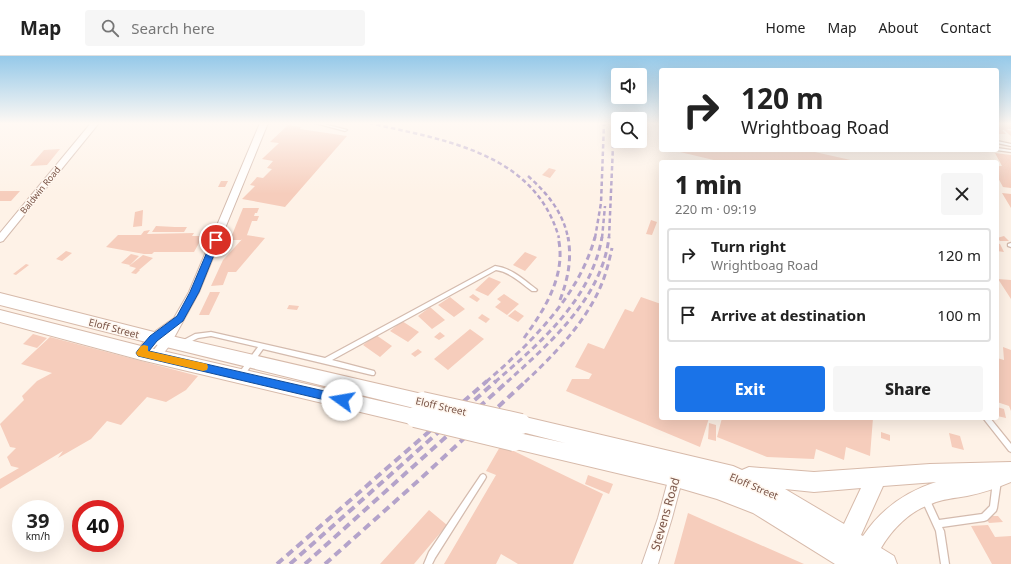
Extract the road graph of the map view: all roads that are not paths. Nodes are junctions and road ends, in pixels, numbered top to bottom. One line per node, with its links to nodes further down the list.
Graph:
1 (75, 147): 5 (street, Baldwin Road)
2 (254, 147): 11 (street)
3 (999, 149): 4 (lane)
4 (1011, 151)
5 (0, 239)
6 (534, 290): 14 (lane)
7 (0, 299): 8 (street, Eloff Street)
8 (67, 315): 10 (street); 11 (street, Eloff Street)
9 (0, 316): 10 (street, Eloff Street)
10 (53, 329): 13 (street, Eloff Street)
11 (167, 342): 12 (lane); 13 (street); 15 (street, Eloff Street)
12 (262, 346): 14 (lane); 15 (lane)
13 (148, 354): 17 (street, Eloff Street)
14 (326, 361): 16 (lane)
15 (251, 362): 17 (lane); 18 (street, Eloff Street)
16 (372, 373)
17 (241, 376): 18 (street, Eloff Street)
18 (332, 389): 21 (street, Eloff Street, bridge)
19 (988, 420): 20 (lane)
20 (1011, 449)
21 (677, 470): 23 (street, Eloff Street); 28 (street, Eloff Street); 30 (street, Stevens Road)
22 (1007, 474): 25 (street); 26 (street); 27 (lane)
23 (733, 476): 25 (street); 28 (street, Eloff Street)
24 (483, 477): 29 (lane)
25 (876, 478): 28 (street)
26 (924, 496): 27 (lane); 28 (street)
27 (937, 524): 32 (lane)
28 (854, 555): 31 (street)
29 (428, 564)
30 (650, 564)
31 (886, 564)
32 (945, 564)

